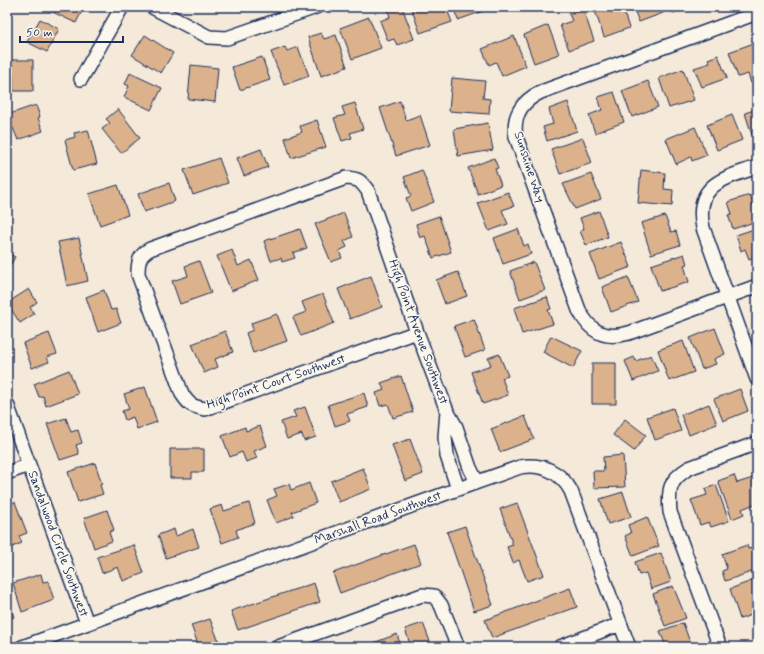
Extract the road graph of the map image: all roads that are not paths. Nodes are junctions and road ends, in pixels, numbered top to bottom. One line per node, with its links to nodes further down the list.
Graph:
1 (122, 7): 5 (street)
2 (152, 7): 3 (street)
3 (316, 7)
4 (757, 13): 9 (street, Sunshine Way)
5 (81, 79)
6 (757, 167): 9 (street)
7 (361, 181): 10 (street, High Point Avenue Southwest); 10 (street, High Point Court Southwest)
8 (757, 286): 9 (street, Sunshine Way)
9 (727, 297): 11 (street)
10 (418, 332): 13 (street, High Point Avenue Southwest)
11 (757, 379)
12 (7, 404): 15 (street, Sandalwood Circle Southwest)
13 (447, 411): 17 (street, High Point Avenue Southwest); 18 (street)
14 (757, 443): 26 (street)
15 (29, 464): 16 (street, Sandalwood Circle Southwest); 19 (street, Sandalwood Circle Southwest)
16 (7, 473)
17 (477, 482): 18 (street, Marshall Road Southwest); 20 (street, Marshall Road Southwest)
18 (458, 489): 19 (street, Marshall Road Southwest)
19 (87, 623): 21 (street, Marshall Road Southwest)
20 (620, 624): 24 (street); 25 (street, Marshall Road Southwest)
21 (22, 647)
22 (278, 647): 23 (street)
23 (458, 647)
24 (560, 647)
25 (628, 647)
26 (720, 647)

